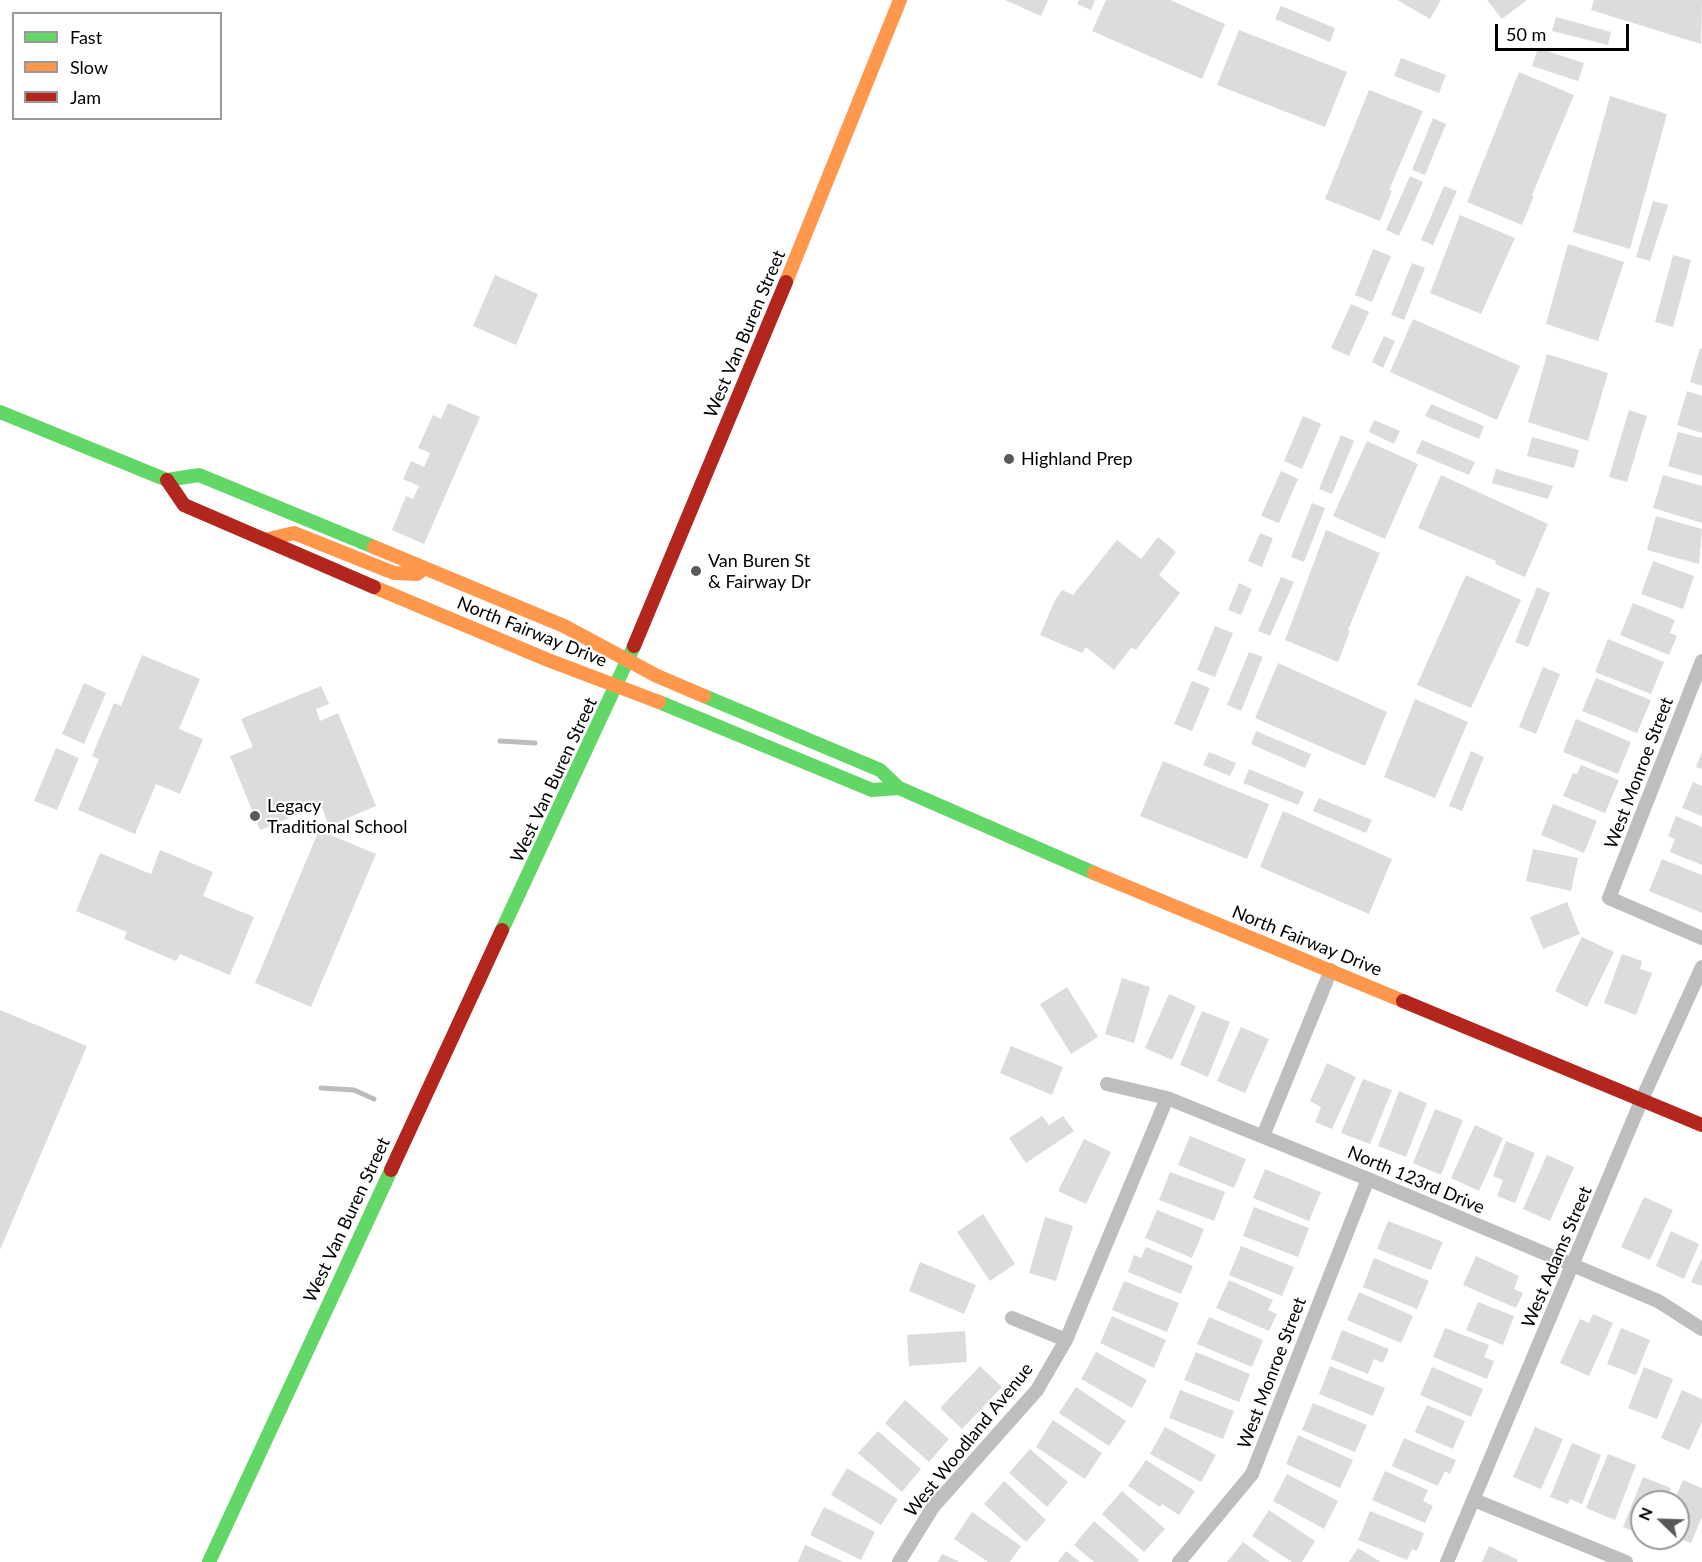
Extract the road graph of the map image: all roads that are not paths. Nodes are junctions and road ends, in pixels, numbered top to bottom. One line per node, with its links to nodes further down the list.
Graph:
1 (900, 0): 6 (street, West Van Buren Street)
2 (0, 412): 3 (street)
3 (167, 480): 4 (street, North Fairway Drive); 5 (street, North Fairway Drive)
4 (264, 540): 5 (street); 8 (street, North Fairway Drive)
5 (425, 568): 6 (street, North Fairway Drive)
6 (628, 660): 8 (street, West Van Buren Street); 9 (street, North Fairway Drive)
7 (1702, 661): 10 (street, West Monroe Street)
8 (617, 685): 9 (street, North Fairway Drive); 24 (street, West Van Buren Street)
9 (899, 788): 12 (street, North Fairway Drive)
10 (1702, 938)
11 (1702, 967): 15 (street, West Adams Street)
12 (1331, 970): 15 (street, North Fairway Drive); 17 (street)
13 (1107, 1084): 14 (street, North 123rd Drive)
14 (1167, 1098): 17 (street, North 123rd Drive); 22 (street, West Woodland Avenue)
15 (1642, 1100): 16 (street, North Fairway Drive); 19 (street, West Adams Street)
16 (1702, 1125)
17 (1263, 1136): 18 (street, North 123rd Drive)
18 (1368, 1179): 19 (street, North 123rd Drive); 26 (street, West Monroe Street)
19 (1574, 1265): 21 (street, North 123rd Drive); 23 (street, West Adams Street)
20 (1012, 1318): 22 (street)
21 (1702, 1329)
22 (1066, 1340): 25 (street, West Woodland Avenue)
23 (1474, 1500): 27 (street, West Adams Street); 28 (street)
24 (210, 1562)
25 (899, 1562)
26 (1179, 1562)
27 (1447, 1562)
28 (1626, 1562)

